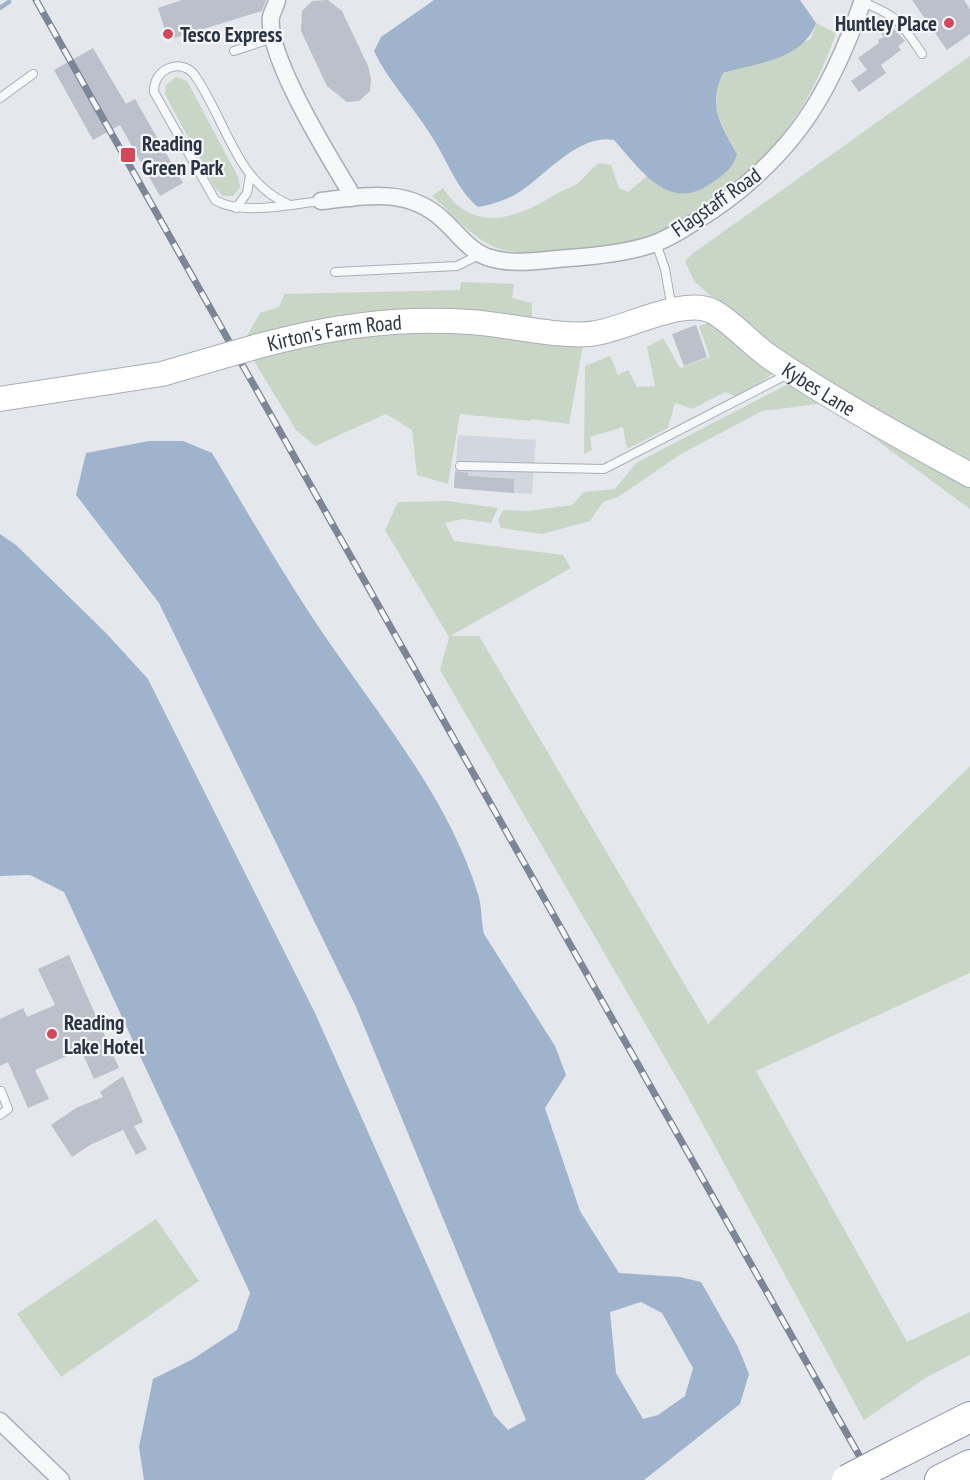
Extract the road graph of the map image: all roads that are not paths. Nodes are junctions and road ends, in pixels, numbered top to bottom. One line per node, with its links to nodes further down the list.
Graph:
1 (277, 0): 3 (street)
2 (862, 1): 5 (lane); 13 (street, Flagstaff Road)
3 (273, 38): 4 (lane); 9 (street)
4 (234, 51)
5 (922, 54)
6 (33, 74): 7 (lane)
7 (0, 98)
8 (250, 175): 11 (lane); 12 (lane); 12 (lane)
9 (351, 198): 10 (street, Flagstaff Road); 14 (street, Flagstaff Road)
10 (321, 201): 11 (lane)
11 (288, 204): 12 (lane)
12 (236, 208)
13 (656, 243): 14 (street, Flagstaff Road); 16 (lane)
14 (482, 253): 15 (lane)
15 (335, 272)
16 (672, 310): 17 (street, Kybes Lane); 18 (street, Kirton's Farm Road, bridge)
17 (792, 371): 19 (lane); 20 (street, Kybes Lane)
18 (0, 399)
19 (460, 466)
20 (970, 475)
21 (1, 1091): 22 (lane)
22 (0, 1115)
23 (970, 1417): 27 (highway, bridge)
24 (0, 1421): 26 (street)
25 (970, 1465): 28 (highway)
26 (61, 1480)
27 (847, 1480)
28 (940, 1480)

